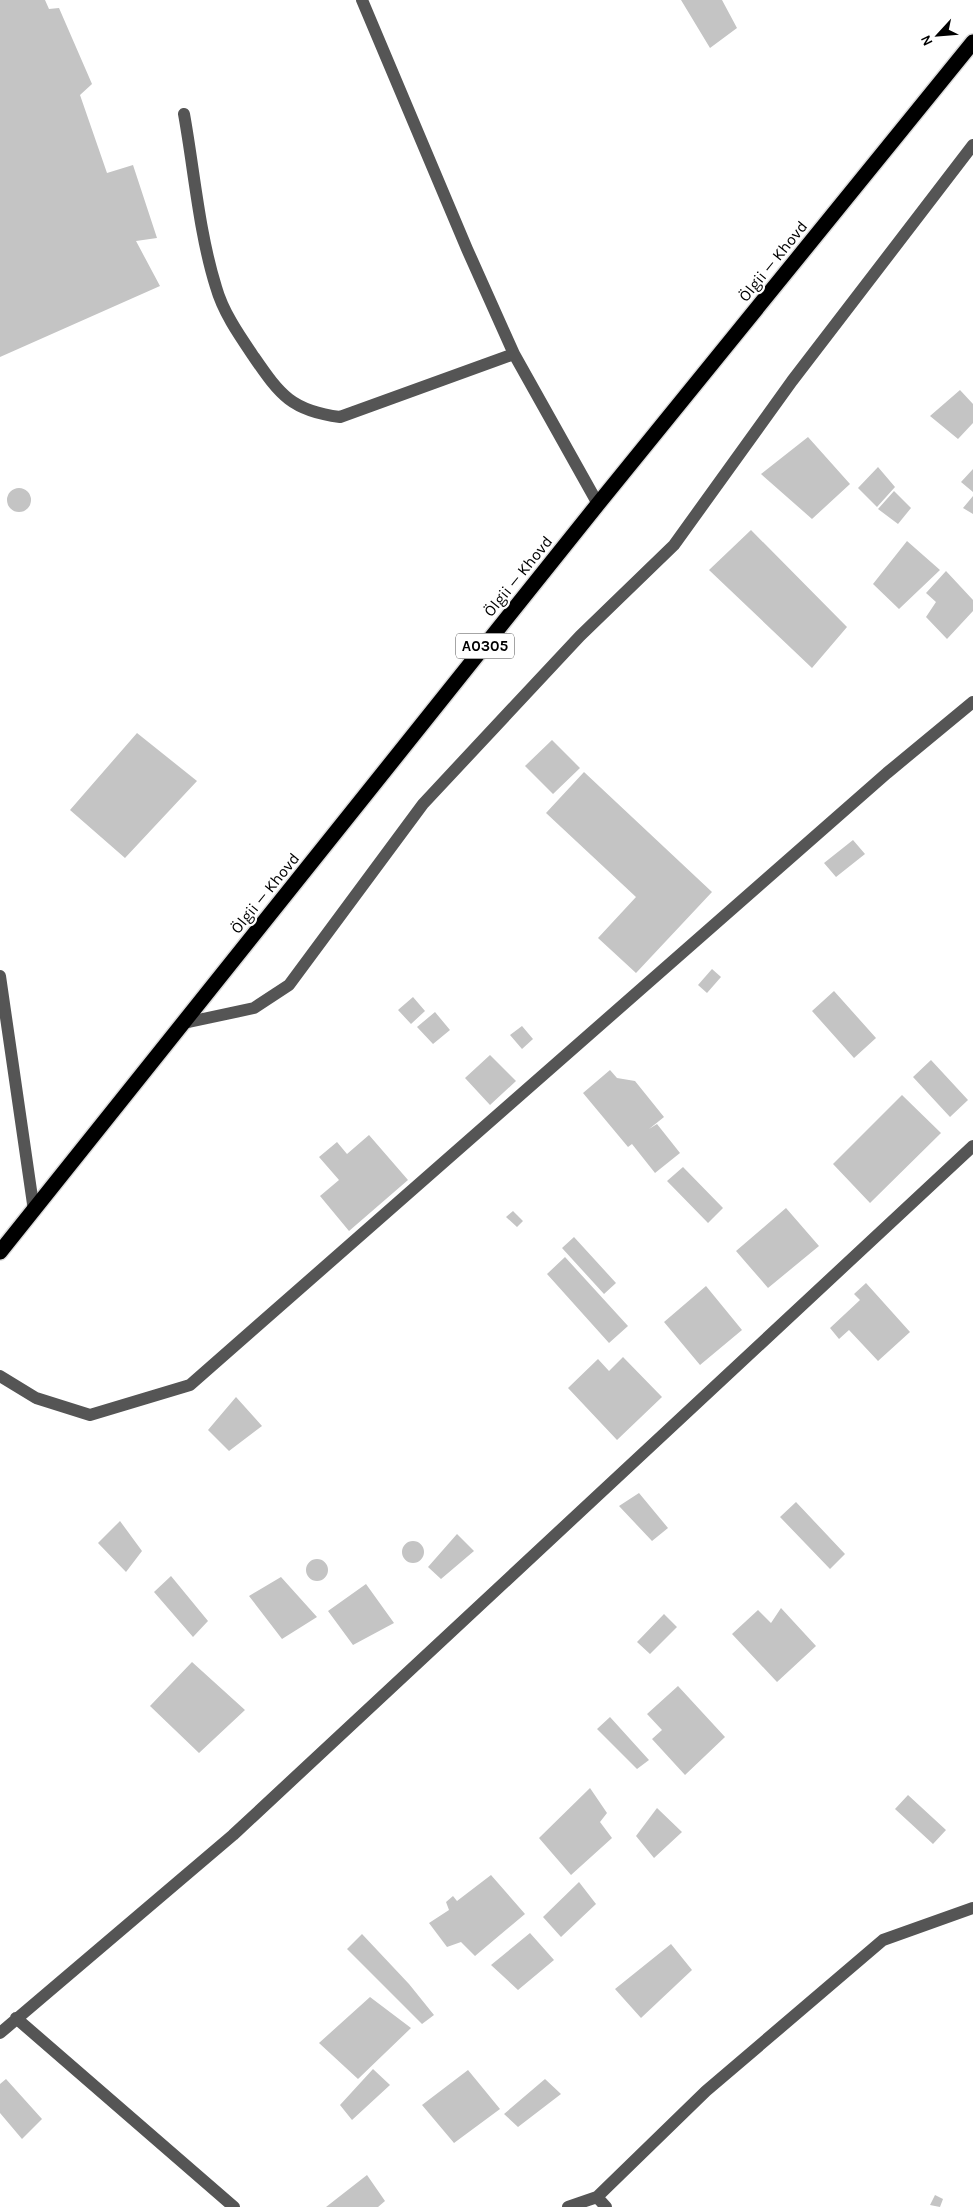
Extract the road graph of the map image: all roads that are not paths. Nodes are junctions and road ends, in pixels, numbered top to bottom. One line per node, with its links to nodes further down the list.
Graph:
1 (362, 0): 5 (street)
2 (973, 42): 6 (highway, Ölgii — Khovd / A0305)
3 (184, 114): 5 (street)
4 (973, 145): 9 (street)
5 (514, 354): 6 (street)
6 (598, 504): 9 (highway, Ölgii — Khovd / A0305)
7 (973, 702): 13 (street)
8 (0, 976): 11 (street)
9 (184, 1023): 11 (highway, Ölgii — Khovd / A0305)
10 (973, 1146): 15 (street)
11 (34, 1211): 12 (highway, Ölgii — Khovd / A0305)
12 (0, 1252)
13 (0, 1376)
14 (973, 1908): 17 (street)
15 (16, 2018): 16 (street); 18 (street)
16 (0, 2033)
17 (597, 2197): 19 (street); 20 (street)
18 (234, 2207)
19 (568, 2207)
20 (606, 2207)

